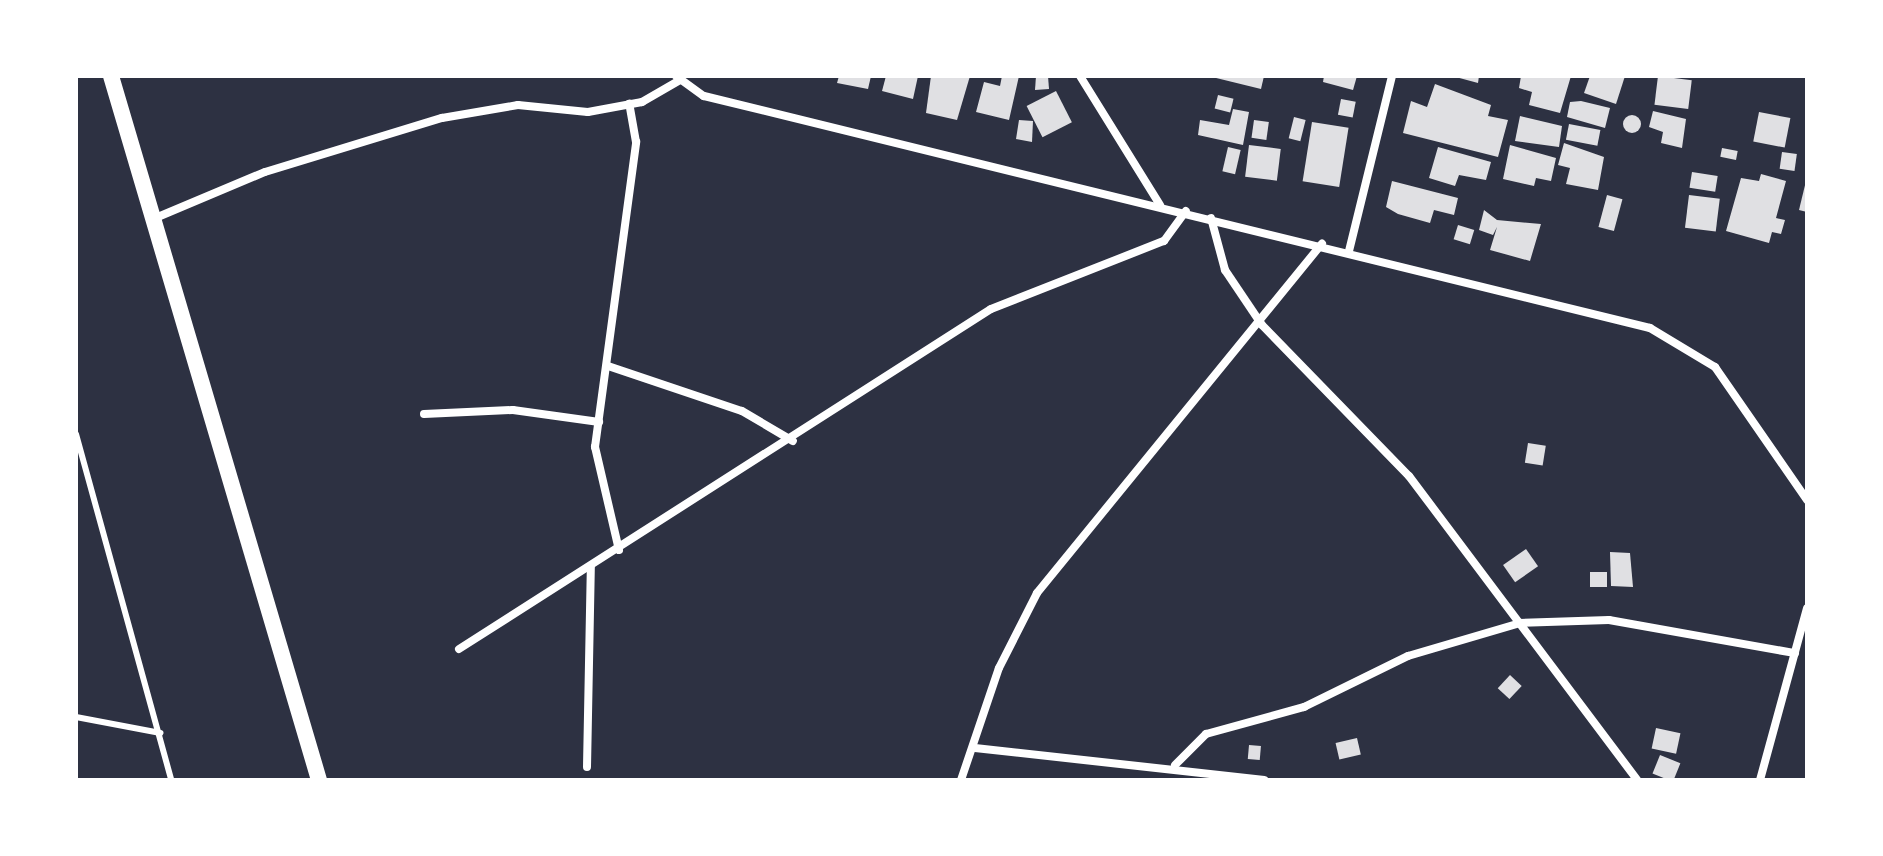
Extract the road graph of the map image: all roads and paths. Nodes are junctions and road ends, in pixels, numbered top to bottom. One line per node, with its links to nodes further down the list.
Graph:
1 (111, 76): 9 (main road)
2 (1080, 76): 6 (street)
3 (1392, 76): 11 (street)
4 (678, 78): 5 (street); 6 (street)
5 (629, 104): 9 (street); 13 (street)
6 (1160, 205): 7 (street)
7 (1186, 211): 8 (street); 17 (street)
8 (1211, 218): 10 (street); 12 (street)
9 (153, 219): 31 (main road)
10 (1322, 244): 11 (street); 12 (street)
11 (1349, 251): 18 (street)
12 (1262, 325): 22 (street); 27 (street)
13 (608, 366): 15 (street); 17 (street)
14 (424, 414): 15 (street)
15 (599, 422): 19 (street)
16 (76, 434): 26 (lane)
17 (793, 441): 19 (street)
18 (1807, 500)
19 (619, 550): 20 (street)
20 (591, 567): 23 (street); 29 (street)
21 (1807, 608): 24 (street)
22 (1520, 623): 24 (street); 28 (street); 34 (street)
23 (459, 649)
24 (1795, 653): 35 (street)
25 (76, 717): 26 (lane)
26 (161, 733): 30 (lane)
27 (975, 748): 28 (street); 32 (street)
28 (1175, 765): 33 (street)
29 (587, 767)
30 (171, 780)
31 (319, 780)
32 (961, 780)
33 (1264, 780)
34 (1637, 780)
35 (1760, 780)

